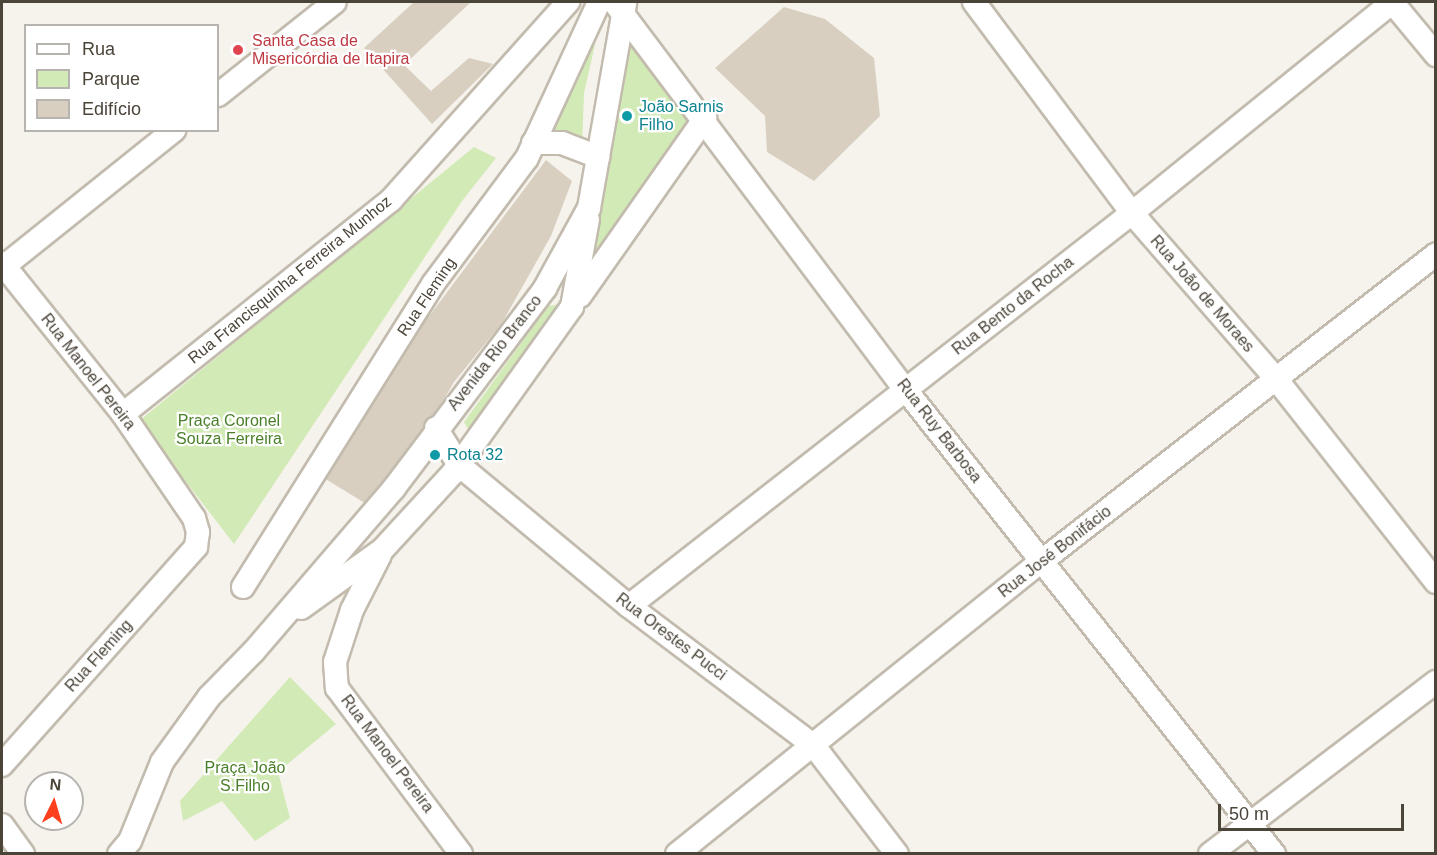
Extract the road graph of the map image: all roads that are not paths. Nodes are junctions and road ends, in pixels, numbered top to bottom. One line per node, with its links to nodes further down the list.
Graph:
1 (335, 2): 8 (street)
2 (568, 2): 20 (street, Rua Francisquinha Ferreira Munhoz)
3 (599, 2): 11 (street, Rua Fleming)
4 (1393, 2): 7 (street); 14 (street, Rua Bento da Rocha)
5 (621, 5): 9 (street, Rua Ruy Barbosa); 12 (street, Avenida Rio Branco)
6 (979, 5): 14 (street, Rua João de Moraes)
7 (1436, 56)
8 (219, 94)
9 (705, 118): 17 (street); 19 (street, Rua Ruy Barbosa)
10 (171, 132): 16 (street)
11 (533, 143): 12 (street); 27 (street, Rua Fleming)
12 (598, 157): 13 (street, Avenida Rio Branco)
13 (589, 208): 17 (street); 21 (street, Avenida Rio Branco)
14 (1132, 213): 18 (street, Rua João de Moraes); 19 (street, Rua Bento da Rocha)
15 (1436, 254): 18 (street, Rua José Bonifácio)
16 (2, 266): 20 (street, Rua Manoel Pereira)
17 (572, 307): 22 (street)
18 (1277, 380): 25 (street, Rua José Bonifácio); 26 (street, Rua João de Moraes)
19 (905, 389): 25 (street, Rua Ruy Barbosa); 28 (street, Rua Bento da Rocha)
20 (123, 414): 23 (street, Rua Manoel Pereira)
21 (436, 428): 22 (street, Rua Orestes Pucci); 29 (street, Avenida Rio Branco)
22 (459, 465): 24 (street); 28 (street, Rua Orestes Pucci)
23 (196, 548): 32 (street, Rua Fleming)
24 (383, 549): 29 (street); 37 (street, Rua Manoel Pereira)
25 (1042, 561): 31 (street, Rua José Bonifácio); 34 (street, Rua Ruy Barbosa)
26 (1436, 582)
27 (243, 587)
28 (629, 606): 31 (street, Rua Orestes Pucci)
29 (280, 622): 35 (street, Avenida Rio Branco)
30 (1436, 682): 34 (street)
31 (814, 746): 38 (street, Rua José Bonifácio); 39 (street, Rua Orestes Pucci)
32 (2, 765)
33 (2, 825): 36 (street)
34 (1249, 825): 40 (street); 41 (street, Rua Ruy Barbosa)
35 (126, 849)
36 (23, 854)
37 (461, 854)
38 (677, 854)
39 (897, 854)
40 (1210, 854)
41 (1274, 854)

